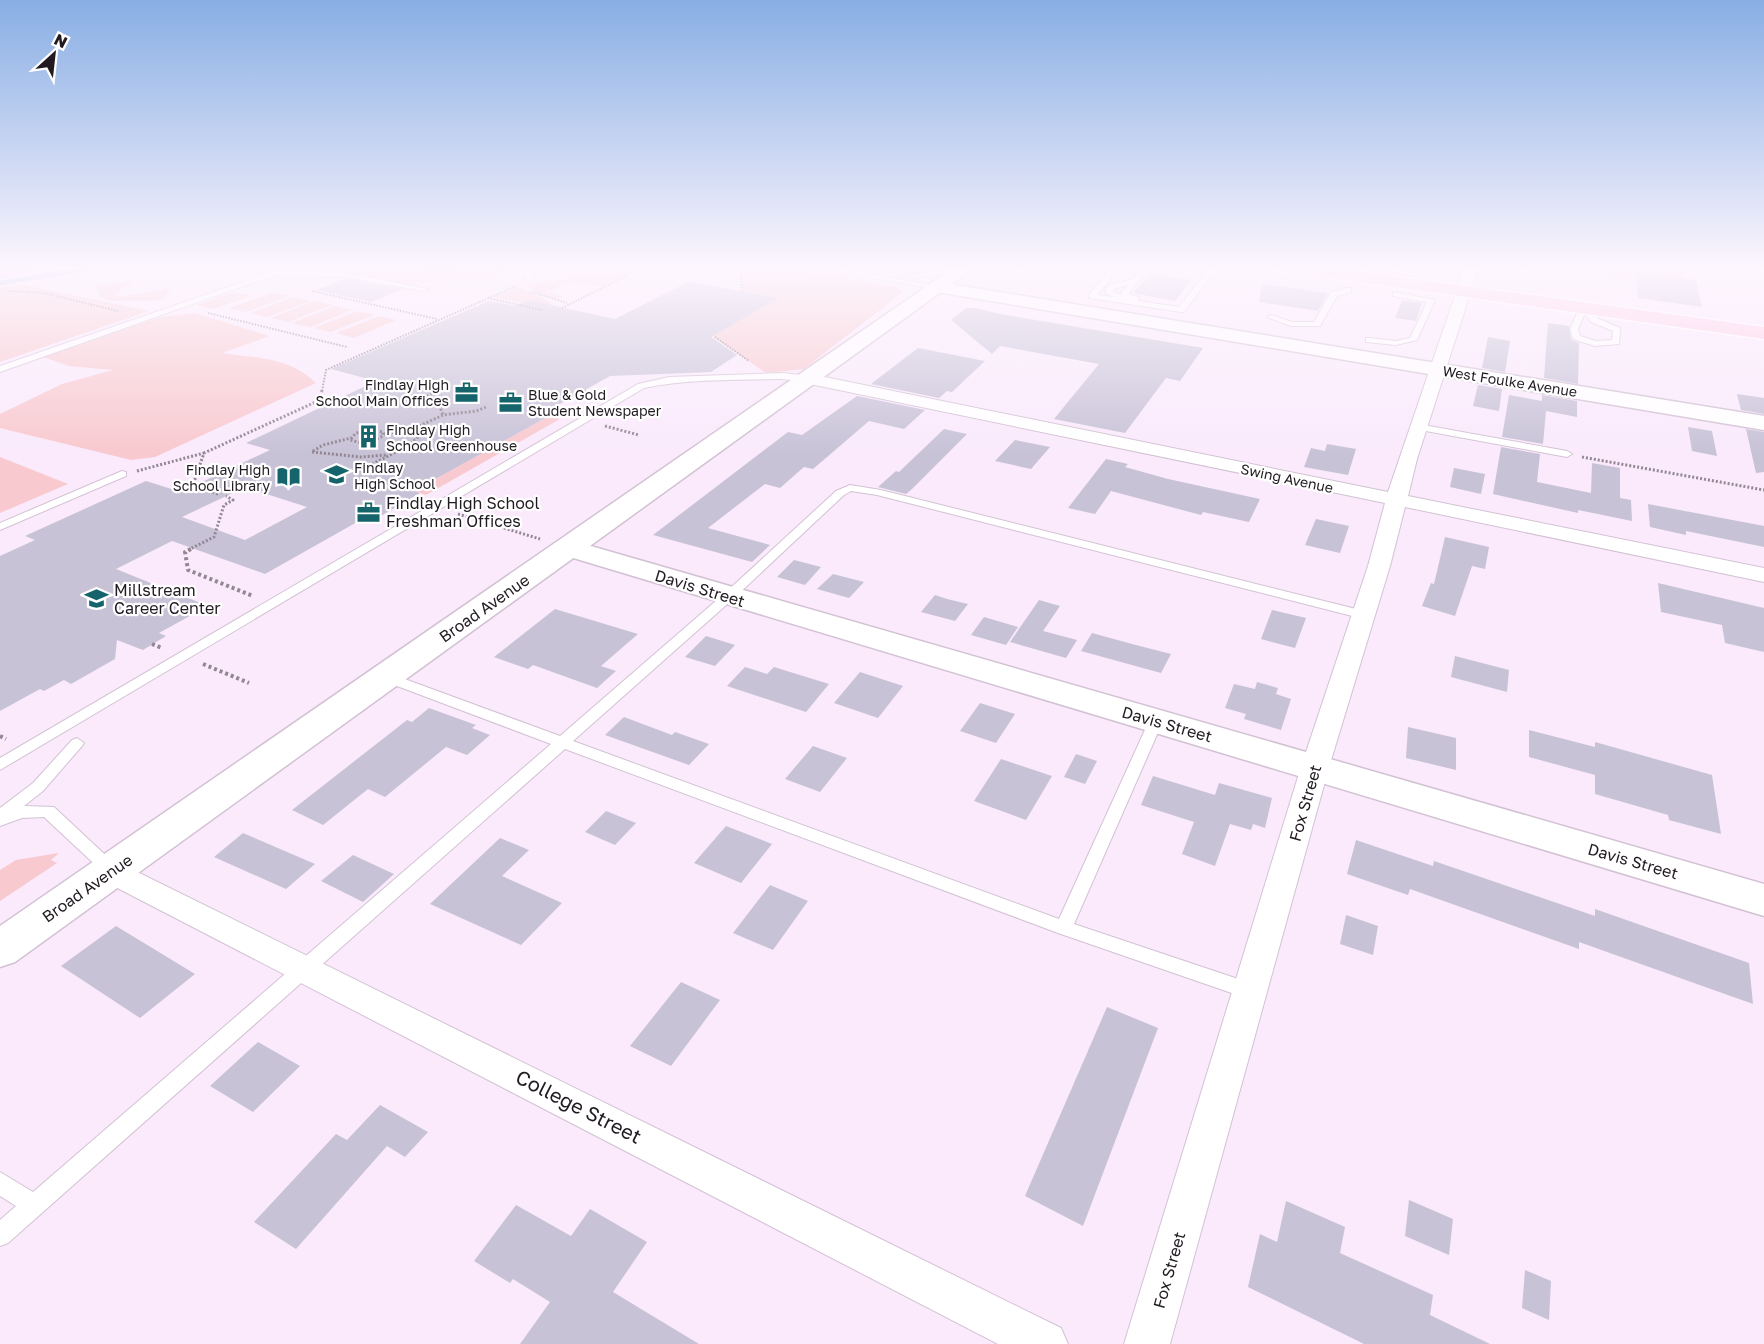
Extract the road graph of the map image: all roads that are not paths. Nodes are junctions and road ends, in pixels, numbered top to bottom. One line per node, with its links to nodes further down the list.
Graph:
1 (115, 329): 11 (lane)
2 (879, 329): 13 (street, Broad Avenue)
3 (1191, 329): 12 (street, West Foulke Avenue)
4 (1418, 329): 10 (lane)
5 (1451, 329): 12 (street, Fox Street)
6 (1574, 329): 7 (lane)
7 (1615, 329)
8 (1734, 329): 9 (main road)
9 (1764, 333)
10 (1368, 342)
11 (0, 369)
12 (1437, 369): 14 (street, West Foulke Avenue); 15 (street, Fox Street)
13 (810, 378): 18 (street, Swing Avenue); 20 (street, Broad Avenue); 28 (lane)
14 (1764, 423)
15 (1418, 427): 16 (lane); 18 (street, Fox Street)
16 (1567, 454)
17 (122, 474): 19 (lane)
18 (1396, 500): 21 (street, Swing Avenue); 23 (street, Fox Street)
19 (0, 527)
20 (556, 544): 22 (street, Davis Street); 24 (street, Broad Avenue)
21 (1764, 576)
22 (729, 596): 23 (lane); 25 (street, Davis Street); 26 (lane)
23 (1364, 615): 29 (street, Fox Street)
24 (386, 677): 26 (lane); 31 (street, Broad Avenue)
25 (1156, 721): 29 (street, Davis Street); 33 (lane)
26 (560, 742): 33 (lane); 35 (lane)
27 (77, 743): 30 (lane)
28 (0, 765)
29 (1316, 767): 32 (street, Davis Street); 36 (street, Fox Street)
30 (0, 818): 31 (lane)
31 (111, 871): 34 (street, Broad Avenue); 35 (street, College Street)
32 (1764, 900)
33 (1064, 928): 36 (lane)
34 (0, 949)
35 (304, 966): 38 (lane); 40 (street, College Street)
36 (1251, 991): 41 (street, Fox Street)
37 (0, 1183): 38 (lane)
38 (34, 1205): 39 (lane)
39 (0, 1235)
40 (1045, 1344)
41 (1148, 1344)

